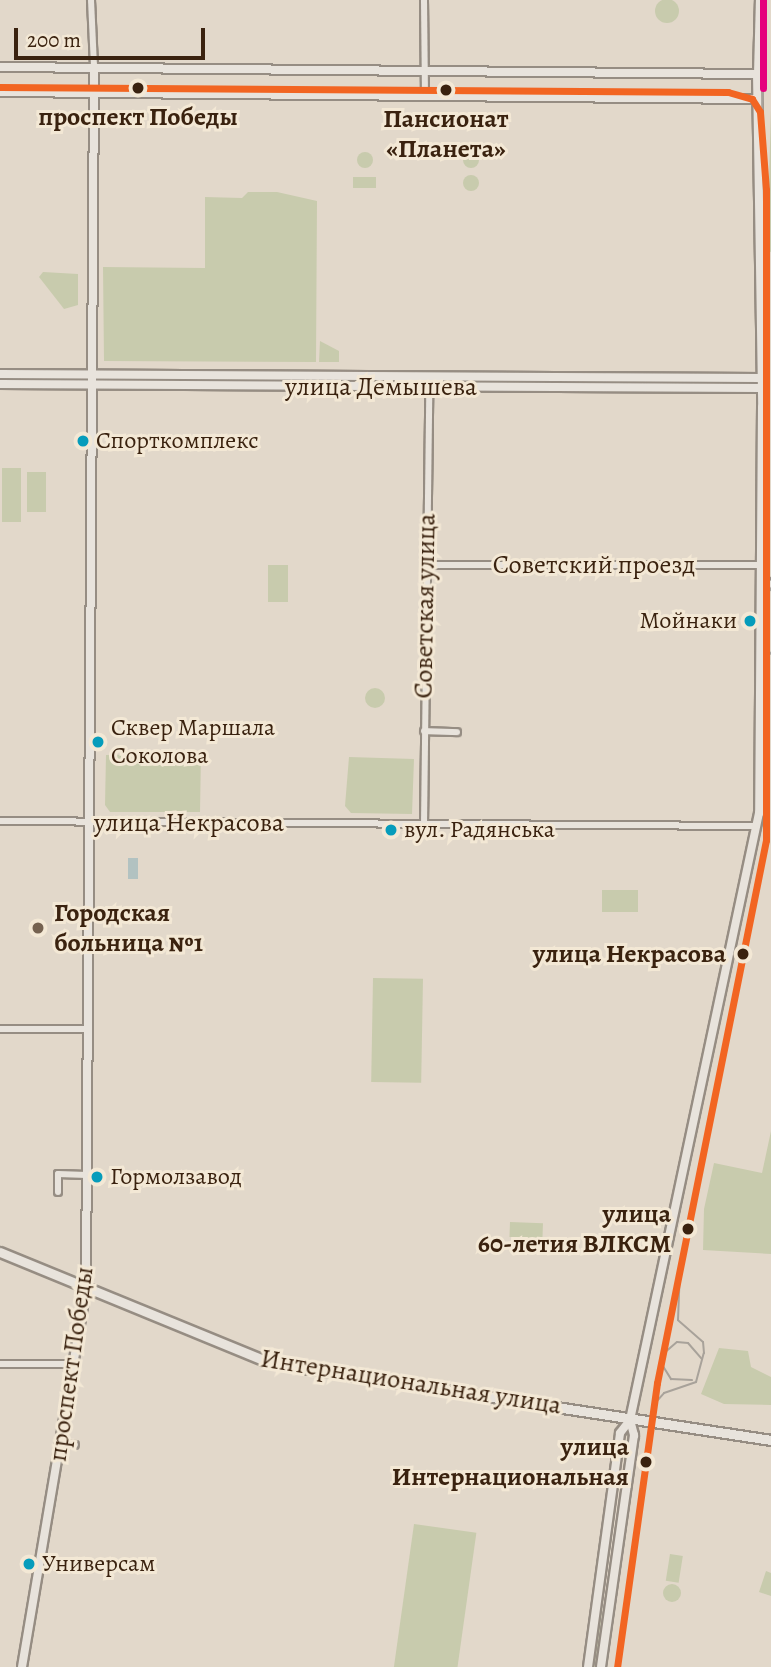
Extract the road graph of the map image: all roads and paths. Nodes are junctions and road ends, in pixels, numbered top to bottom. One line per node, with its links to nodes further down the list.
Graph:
1 (91, 0): 5 (street)
2 (424, 0): 6 (street)
3 (759, 0): 7 (street)
4 (0, 67): 5 (street)
5 (94, 67): 6 (street); 9 (street, проспект Победы)
6 (425, 71): 7 (street); 10 (street)
7 (757, 74): 11 (street)
8 (0, 92): 9 (street)
9 (94, 93): 10 (street); 13 (street, проспект Победы)
10 (425, 96): 11 (street)
11 (757, 99): 16 (street)
12 (0, 374): 13 (street, улица Демышева)
13 (91, 374): 14 (street, улица Демышева); 18 (street, проспект Победы)
14 (427, 377): 15 (street, улица Демышева); 19 (street)
15 (671, 378): 16 (street, улица Демышева); 20 (street)
16 (761, 378): 21 (street)
17 (0, 384): 18 (street, улица Демышева)
18 (91, 385): 19 (street, улица Демышева); 29 (street, проспект Победы)
19 (429, 387): 20 (street, улица Демышева); 22 (street, Советская улица)
20 (671, 388): 21 (street, улица Демышева)
21 (761, 388): 23 (street)
22 (425, 565): 23 (street, Советский проезд); 26 (street, Советская улица)
23 (762, 565): 24 (street)
24 (763, 578): 25 (street); 31 (street)
25 (771, 585)
26 (424, 731): 27 (street); 30 (street, Советская улица)
27 (457, 732)
28 (0, 821): 29 (street, улица Некрасова)
29 (89, 823): 30 (street, улица Некрасова); 32 (street, проспект Победы)
30 (424, 825): 31 (street, улица Некрасова)
31 (755, 827): 40 (street)
32 (88, 1028): 33 (street); 34 (street, проспект Победы)
33 (0, 1030)
34 (87, 1175): 35 (street); 37 (street, проспект Победы)
35 (58, 1192)
36 (0, 1252): 37 (main road, Интернациональная улица)
37 (86, 1287): 39 (street, проспект Победы); 40 (main road, Интернациональная улица)
38 (0, 1364): 39 (street)
39 (75, 1364): 42 (street, проспект Победы)
40 (631, 1418): 41 (main road, Интернациональная улица); 45 (street); 46 (street)
41 (771, 1440)
42 (61, 1443): 43 (street); 44 (street, проспект Победы)
43 (75, 1445)
44 (22, 1667)
45 (587, 1667)
46 (601, 1667)

